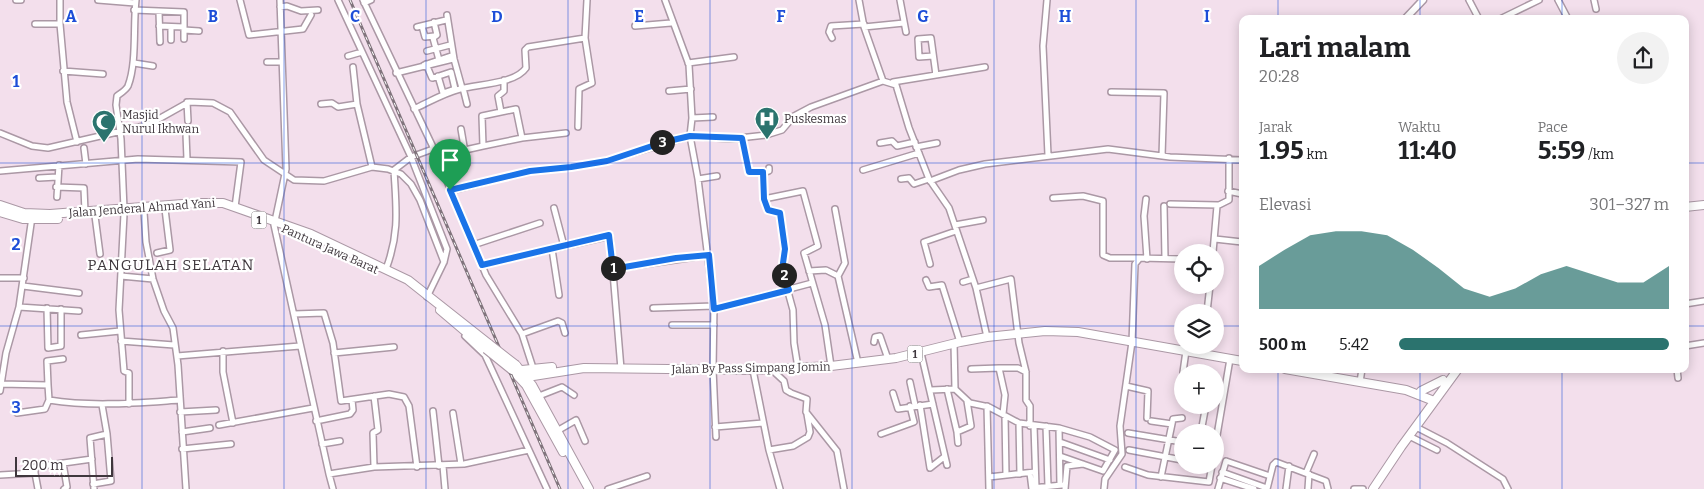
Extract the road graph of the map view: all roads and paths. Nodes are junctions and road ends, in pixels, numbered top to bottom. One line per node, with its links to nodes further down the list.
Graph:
1 (16, 0): 2 (street)
2 (21, 0)
3 (60, 0): 35 (street)
4 (98, 0): 20 (street)
5 (240, 0): 44 (street)
6 (280, 0): 21 (street)
7 (338, 0): 54 (street)
8 (371, 0): 18 (street)
9 (587, 0): 46 (street)
10 (665, 0): 32 (street)
11 (859, 0): 36 (street)
12 (900, 0): 33 (street)
13 (1423, 0): 27 (main road)
14 (1469, 0): 28 (street)
15 (1539, 0): 29 (street)
16 (1558, 0): 30 (street)
17 (1594, 0): 22 (street)
18 (363, 1): 67 (street)
19 (1046, 1): 105 (street)
20 (136, 2): 23 (street)
21 (280, 6): 24 (street); 44 (street)
22 (1596, 9)
23 (134, 10): 25 (street); 61 (street)
24 (318, 10)
25 (159, 12): 37 (street); 40 (street)
26 (311, 15): 44 (street)
27 (1409, 15)
28 (1477, 15)
29 (1508, 15)
30 (1566, 15)
31 (434, 22): 45 (street); 45 (street); 74 (street)
32 (672, 23): 38 (street); 60 (street)
33 (904, 23): 36 (street); 43 (street)
34 (35, 24): 35 (street)
35 (60, 24): 66 (street)
36 (864, 25): 47 (street); 72 (street)
37 (159, 26): 39 (street); 50 (street)
38 (635, 26)
39 (171, 27): 40 (street); 49 (street)
40 (184, 29): 41 (street); 48 (street)
41 (198, 31)
42 (448, 32): 45 (street)
43 (906, 32)
44 (280, 33): 59 (street)
45 (435, 35): 52 (street)
46 (585, 38): 71 (street); 87 (street)
47 (832, 38)
48 (184, 39)
49 (171, 40)
50 (160, 42)
51 (450, 45): 52 (street)
52 (436, 49): 53 (street); 62 (street)
53 (427, 51)
54 (362, 52): 55 (street); 107 (street)
55 (348, 56)
56 (933, 56): 56 (street); 69 (street)
57 (734, 57): 60 (street)
58 (266, 62): 59 (street)
59 (281, 62): 121 (street)
60 (688, 63): 75 (street)
61 (134, 64): 63 (street); 89 (street)
62 (425, 65): 67 (street); 70 (street)
63 (153, 66)
64 (985, 66): 69 (street)
65 (353, 67): 80 (street)
66 (63, 71): 68 (street); 96 (street)
67 (396, 73): 82 (street)
68 (103, 74)
69 (936, 75): 73 (street)
70 (438, 76): 70 (street)
71 (504, 80): 74 (street); 83 (street)
72 (883, 81): 73 (street); 95 (street)
73 (893, 82): 99 (street)
74 (463, 88): 81 (street); 82 (street)
75 (691, 88): 76 (street); 85 (street)
76 (669, 91)
77 (1111, 92): 106 (street)
78 (188, 102): 86 (street); 89 (street); 121 (street)
79 (321, 104): 80 (street)
80 (357, 104): 114 (street)
81 (467, 104)
82 (414, 109): 102 (street)
83 (501, 112): 94 (street); 100 (street)
84 (713, 117): 85 (street)
85 (692, 118): 93 (street)
86 (188, 121)
87 (578, 127)
88 (461, 128): 103 (street)
89 (120, 132): 96 (street); 111 (street)
90 (0, 133): 96 (street)
91 (566, 133): 94 (street)
92 (186, 134): 109 (street)
93 (690, 136): 95 (street); 125 (street); 129 (street)
94 (522, 138): 100 (street)
95 (742, 138): 120 (street)
96 (77, 142)
97 (880, 143): 99 (street)
98 (937, 143): 99 (street)
99 (916, 145): 104 (street)
100 (483, 146): 103 (street)
101 (84, 148): 112 (street)
102 (433, 149): 107 (street); 117 (street)
103 (465, 150): 117 (street)
104 (919, 153): 118 (street); 127 (street)
105 (1048, 155): 106 (street); 127 (street)
106 (1162, 156): 108 (street)
107 (411, 157): 116 (street); 167 (street)
108 (1230, 158): 110 (street); 130 (street)
109 (187, 159): 111 (street); 140 (street)
110 (1239, 160)
111 (121, 162): 112 (street); 146 (street)
112 (86, 164): 113 (street)
113 (59, 165): 119 (street); 123 (street)
114 (372, 167): 116 (street); 121 (street)
115 (769, 168): 120 (street)
116 (394, 170): 167 (street); 170 (street)
117 (441, 170): 129 (street)
118 (863, 170)
119 (0, 171)
120 (763, 172): 134 (street)
121 (286, 176): 151 (street)
122 (717, 176): 125 (street)
123 (57, 177): 124 (street); 128 (street)
124 (39, 178)
125 (698, 179): 162 (street)
126 (900, 179): 127 (street)
127 (929, 180): 153 (street)
128 (56, 187): 132 (street); 145 (street)
129 (450, 190): 157 (street)
130 (1228, 192): 131 (street); 136 (street)
131 (1239, 194)
132 (57, 198)
133 (1053, 198): 163 (street)
134 (764, 199): 172 (street); 184 (street)
135 (1146, 199): 165 (street)
136 (1218, 204): 154 (street); 164 (street)
137 (1704, 204): 139 (highway)
138 (0, 205): 149 (highway, Jalan Jenderal Ahmad Yani / 1)
139 (1689, 206)
140 (235, 207): 146 (highway, Jalan Jenderal Ahmad Yani / 1); 151 (highway, Jalan Jenderal Ahmad Yani / 1)
141 (554, 208): 158 (street)
142 (835, 209): 174 (street)
143 (165, 210): 147 (highway, Pantura Jawa Barat / 1); 151 (highway, Pantura Jawa Barat / 1); 160 (street)
144 (0, 212): 149 (highway, Pantura Jawa Barat / 1)
145 (85, 212): 146 (highway, Jalan Jenderal Ahmad Yani / 1); 149 (highway, Jalan Jenderal Ahmad Yani / 1)
146 (124, 212): 147 (highway, Pantura Jawa Barat / 1); 148 (highway, Pantura Jawa Barat / 1); 173 (street)
147 (144, 212): 177 (street)
148 (95, 216): 149 (highway, Pantura Jawa Barat / 1); 161 (street)
149 (32, 217): 176 (street)
150 (983, 220): 153 (street)
151 (275, 223): 170 (highway, Jalan Jenderal Ahmad Yani / 1); 187 (highway, Pantura Jawa Barat / 1); 197 (street)
152 (540, 224): 157 (street)
153 (956, 228): 168 (street); 178 (street)
154 (1215, 239): 155 (street); 156 (street)
155 (1239, 242)
156 (1214, 244)
157 (473, 245): 169 (street)
158 (564, 246): 159 (street); 171 (street)
159 (552, 249): 169 (street); 186 (street)
160 (157, 253)
161 (100, 254)
162 (709, 255): 171 (street); 192 (street)
163 (1140, 258): 165 (street); 209 (street)
164 (1165, 258): 165 (street); 166 (street)
165 (1147, 259)
166 (1174, 259)
167 (444, 262): 187 (street)
168 (930, 264)
169 (482, 265): 203 (street)
170 (386, 269): 187 (highway, Jalan Jenderal Ahmad Yani / 1)
171 (613, 269): 230 (street)
172 (809, 271): 174 (street); 181 (street)
173 (121, 276): 177 (street); 200 (street)
174 (838, 276): 225 (street)
175 (0, 278): 176 (street)
176 (24, 278): 182 (street)
177 (153, 279): 211 (street)
178 (973, 279): 180 (street); 183 (street)
179 (926, 280): 208 (street)
180 (963, 282)
181 (812, 283): 184 (street); 226 (street)
182 (23, 286): 185 (street); 191 (street)
183 (976, 288): 202 (street); 205 (street)
184 (789, 290): 192 (street); 228 (street)
185 (79, 293)
186 (559, 295)
187 (427, 296): 190 (highway, Pantura Jawa Barat / 1)
188 (1704, 301): 189 (street)
189 (1689, 303)
190 (438, 306): 235 (highway, 1, bridge); 310 (street)
191 (19, 307): 193 (street); 247 (street)
192 (714, 307): 194 (street); 199 (street)
193 (46, 308): 195 (street); 195 (street)
194 (653, 308)
195 (61, 309): 196 (street)
196 (79, 311)
197 (294, 314): 213 (street); 218 (street)
198 (672, 325): 199 (street)
199 (714, 325): 231 (street)
200 (120, 331): 204 (street); 206 (street)
201 (566, 333): 203 (street)
202 (1018, 333): 205 (highway, Jalan By Pass Simpang Jomin / 1); 209 (highway, Jalan By Pass Simpang Jomin / 1); 236 (street)
203 (522, 334): 235 (street)
204 (81, 335)
205 (988, 337): 208 (highway, Jalan By Pass Simpang Jomin / 1)
206 (121, 341): 211 (street); 266 (street)
207 (874, 342): 222 (street)
208 (957, 342): 217 (highway, Jalan By Pass Simpang Jomin / 1); 251 (street)
209 (1132, 342): 215 (highway, Jalan By Pass Simpang Jomin / 1); 250 (street)
210 (1704, 343): 212 (street)
211 (174, 345): 220 (street)
212 (1689, 345)
213 (300, 346): 216 (street); 271 (street)
214 (394, 347): 218 (street)
215 (1174, 349)
216 (223, 351): 220 (street); 281 (street)
217 (921, 352): 222 (highway, Jalan By Pass Simpang Jomin / 1); 252 (street)
218 (334, 353): 264 (street)
219 (1216, 354): 223 (highway, Jalan By Pass Simpang Jomin / 1)
220 (177, 356): 263 (street)
221 (63, 359): 248 (street)
222 (888, 359): 225 (highway, Jalan By Pass Simpang Jomin / 1)
223 (1230, 359): 224 (highway, Jalan By Pass Simpang Jomin / 1); 255 (street)
224 (1239, 360)
225 (858, 363): 226 (highway, Jalan By Pass Simpang Jomin / 1)
226 (831, 366): 228 (highway, Jalan By Pass Simpang Jomin / 1)
227 (584, 368): 230 (highway, Jalan By Pass Simpang Jomin / 1); 235 (highway, Jalan By Pass Simpang Jomin / 1); 237 (highway, Jalan By Pass Simpang Jomin / 1)
228 (798, 368): 232 (highway, Jalan By Pass Simpang Jomin / 1)
229 (999, 368): 233 (street); 236 (street); 278 (street)
230 (621, 369): 231 (highway, Jalan By Pass Simpang Jomin / 1)
231 (713, 369): 234 (highway, Jalan By Pass Simpang Jomin / 1); 288 (street)
232 (771, 369): 234 (highway, Jalan By Pass Simpang Jomin / 1); 275 (street)
233 (971, 369)
234 (753, 370): 282 (street)
235 (524, 371): 237 (highway, Jalan By Pass Simpang Jomin / 1); 249 (highway, 1); 353 (highway, 1)
236 (1026, 372): 286 (street)
237 (548, 373): 249 (highway)
238 (1308, 373): 246 (highway)
239 (1361, 373): 246 (street)
240 (1450, 373): 244 (highway)
241 (1455, 373): 261 (highway)
242 (1677, 373): 243 (street)
243 (1678, 378)
244 (1443, 380): 256 (highway); 261 (highway)
245 (910, 382): 269 (street)
246 (1360, 382): 256 (highway)
247 (0, 384): 248 (street); 254 (street)
248 (48, 385): 262 (street)
249 (532, 385): 260 (highway, 1)
250 (1126, 386): 285 (street); 359 (street)
251 (955, 389): 253 (street); 265 (street)
252 (931, 390): 253 (street); 267 (street)
253 (947, 390): 294 (street)
254 (0, 391)
255 (1224, 392)
256 (1420, 393): 261 (highway); 261 (highway)
257 (893, 394): 269 (street)
258 (574, 395): 260 (street)
259 (374, 396): 264 (street); 327 (street); 328 (street)
260 (539, 396): 292 (highway, 1)
261 (1432, 399): 289 (highway); 308 (highway)
262 (49, 400): 268 (street); 276 (street)
263 (180, 400): 266 (street); 274 (street)
264 (352, 400): 280 (street)
265 (967, 401): 270 (street); 294 (street)
266 (129, 404): 268 (street)
267 (933, 404): 269 (street); 316 (street)
268 (102, 405): 296 (street)
269 (915, 405): 297 (street); 316 (street)
270 (987, 406): 278 (street); 342 (street)
271 (313, 408): 280 (street); 281 (street)
272 (216, 410): 274 (street)
273 (433, 411): 325 (street)
274 (180, 412): 293 (street)
275 (806, 412): 311 (street); 357 (street)
276 (17, 413)
277 (453, 413): 322 (street)
278 (1004, 415): 283 (street); 337 (street)
279 (1182, 418): 285 (street)
280 (316, 421): 307 (street)
281 (233, 422): 284 (street)
282 (763, 423): 288 (street); 311 (street)
283 (1019, 423): 286 (street); 334 (street)
284 (219, 424)
285 (1172, 424): 301 (street)
286 (1032, 426): 287 (street); 330 (street)
287 (1046, 426): 291 (street); 344 (street)
288 (715, 427): 299 (street)
289 (1416, 427): 298 (highway); 369 (street)
290 (210, 428): 293 (street)
291 (1059, 428): 304 (street); 320 (street)
292 (557, 431): 300 (street); 354 (highway, 1)
293 (182, 432): 309 (street)
294 (957, 432): 305 (street)
295 (1128, 433): 301 (street)
296 (107, 434): 319 (street); 343 (street)
297 (880, 434)
298 (1409, 436): 308 (highway); 313 (street)
299 (716, 437)
300 (585, 440)
301 (1170, 440): 302 (street); 317 (street)
302 (1174, 441)
303 (340, 442): 307 (street)
304 (1060, 442): 315 (street); 320 (street)
305 (958, 443)
306 (231, 444): 309 (street)
307 (322, 444): 333 (street)
308 (1401, 446): 368 (highway)
309 (182, 449): 349 (street)
310 (529, 450): 322 (street); 352 (street)
311 (769, 450): 356 (street)
312 (1128, 450): 317 (street)
313 (1437, 450)
314 (1314, 454): 332 (street)
315 (1060, 456): 323 (street); 345 (street)
316 (944, 457): 324 (street)
317 (1166, 457): 318 (street); 341 (street)
318 (1174, 458)
319 (92, 459): 321 (street); 343 (street)
320 (1110, 460): 323 (street)
321 (63, 463): 331 (street); 348 (street)
322 (461, 464): 325 (street)
323 (1085, 464): 345 (street)
324 (947, 465)
325 (441, 466): 328 (street); 351 (street)
326 (1289, 466): 332 (street); 340 (street); 363 (street)
327 (374, 467): 328 (street); 333 (street)
328 (417, 467)
329 (1125, 467): 341 (street)
330 (1032, 472): 334 (street); 346 (street)
331 (35, 473): 336 (street); 347 (street)
332 (1308, 473): 364 (street); 365 (street)
333 (329, 474): 350 (street)
334 (1020, 474): 337 (street)
335 (1210, 474): 341 (street)
336 (0, 475)
337 (1006, 475): 342 (street)
338 (1221, 475): 340 (street); 360 (street); 361 (street); 362 (street)
339 (647, 476): 355 (street)
340 (1270, 476): 362 (street)
341 (1161, 477)
342 (989, 478): 358 (street)
343 (94, 486)
344 (1048, 486): 345 (street); 346 (street)
345 (1064, 486)
346 (1033, 488)
347 (38, 489)
348 (64, 489)
349 (186, 489)
350 (333, 489)
351 (445, 489)
352 (545, 489)
353 (583, 489)
354 (589, 489)
355 (608, 489)
356 (780, 489)
357 (844, 489)
358 (989, 489)
359 (1104, 489)
360 (1218, 489)
361 (1254, 489)
362 (1267, 489)
363 (1286, 489)
364 (1308, 489)
365 (1328, 489)
366 (1354, 489): 367 (street)
367 (1363, 489)
368 (1373, 489)
369 (1508, 489)

